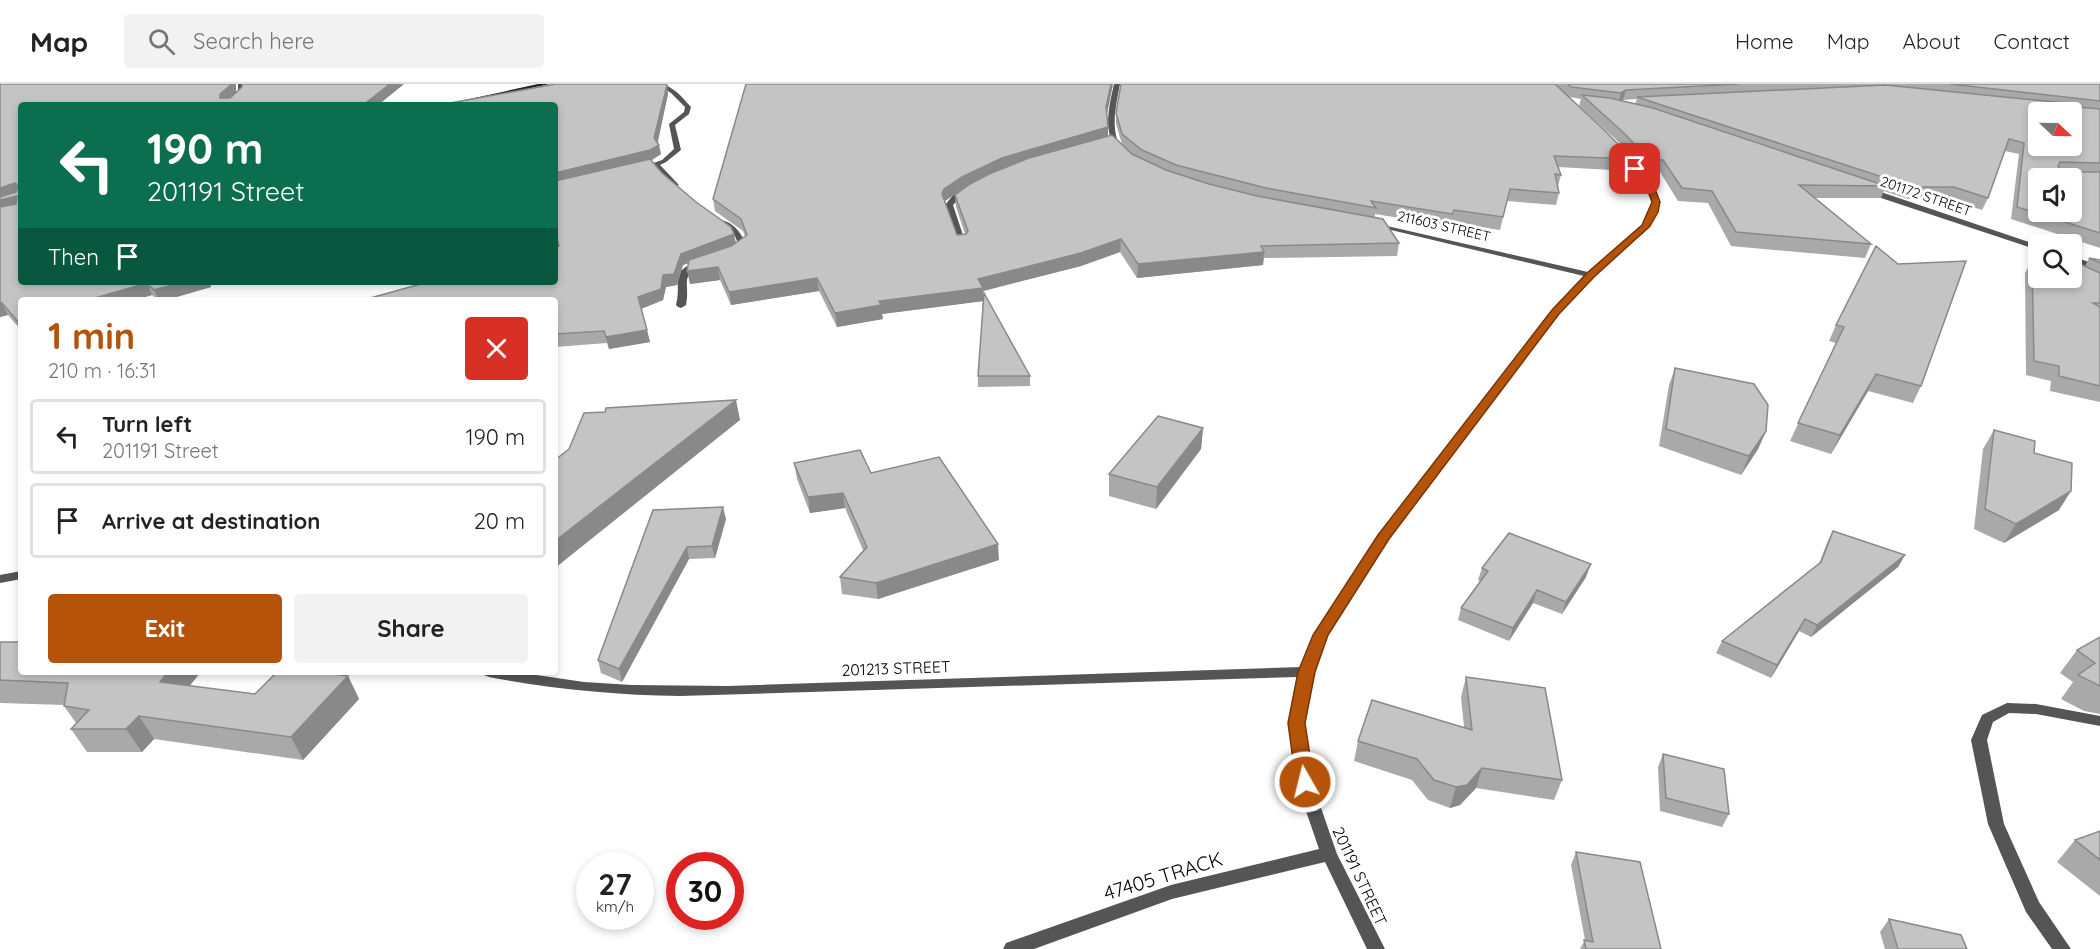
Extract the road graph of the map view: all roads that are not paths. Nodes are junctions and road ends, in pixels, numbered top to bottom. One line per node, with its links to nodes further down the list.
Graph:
1 (241, 84): 5 (street)
2 (547, 84): 6 (street)
3 (660, 84): 11 (street)
4 (1117, 84): 7 (street)
5 (232, 102)
6 (460, 102)
7 (1113, 141): 8 (street); 10 (street)
8 (1102, 145)
9 (1614, 146): 26 (street, 201191 STREET)
10 (1123, 154)
11 (655, 164): 12 (street); 15 (street)
12 (636, 168)
13 (978, 185): 19 (street)
14 (1853, 185): 18 (street, 201172 STREET)
15 (685, 194)
16 (712, 215): 22 (street)
17 (1369, 224): 26 (street, 211603 STREET)
18 (1997, 235): 20 (street, 201172 STREET); 21 (street)
19 (962, 244)
20 (2028, 245)
21 (2028, 250)
22 (729, 255)
23 (712, 260): 27 (street)
24 (2082, 263): 25 (street)
25 (2100, 269)
26 (1590, 275): 30 (street, 201191 STREET)
27 (681, 305)
28 (18, 576): 29 (street)
29 (0, 579)
30 (1306, 672): 31 (street, 201213 STREET); 33 (street, 201191 STREET)
31 (503, 675)
32 (2100, 721): 36 (street)
33 (1329, 854): 34 (street, 47405 TRACK); 35 (street, 201191 STREET)
34 (1012, 949)
35 (1376, 949)
36 (2062, 949)

